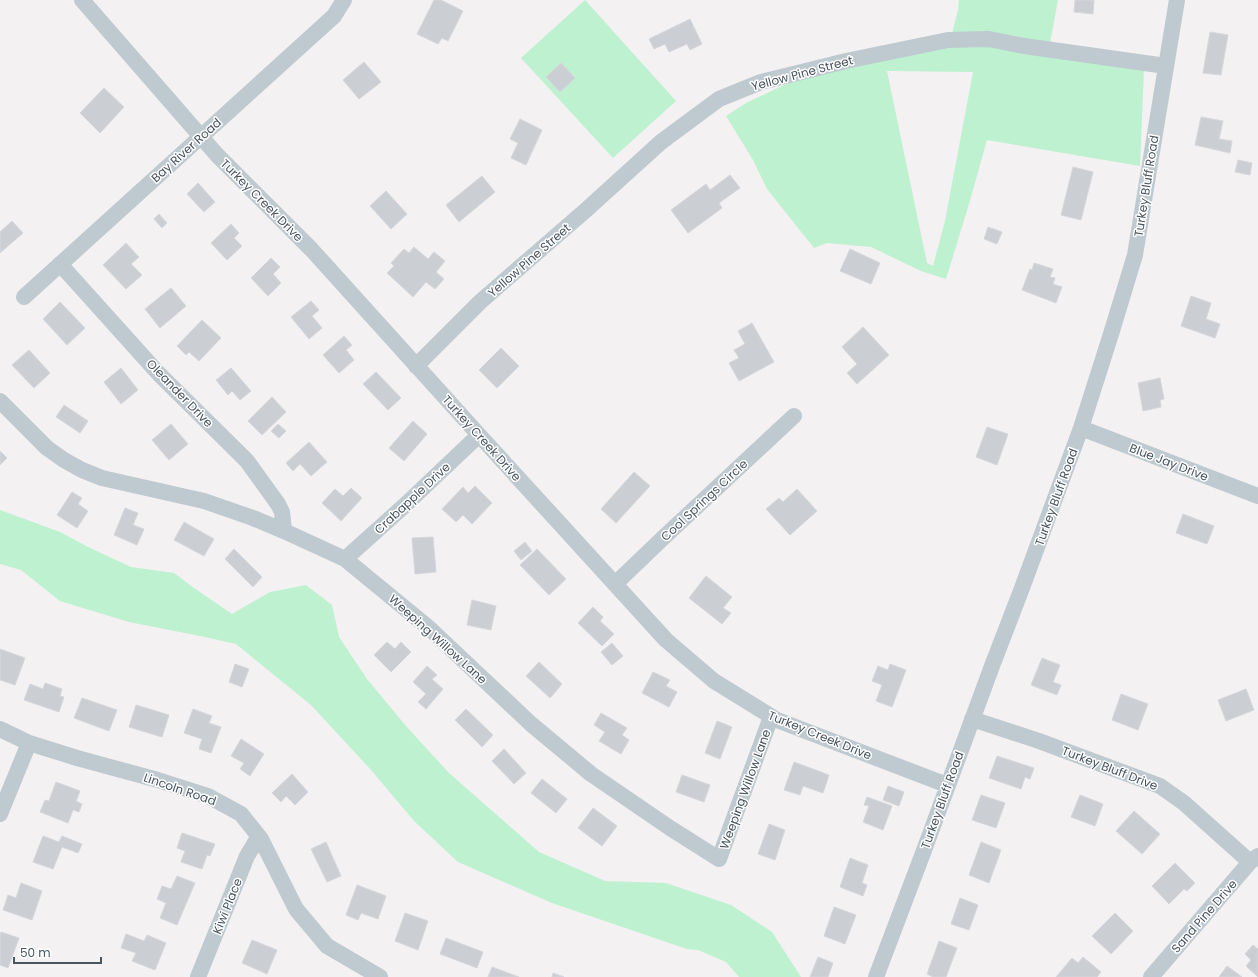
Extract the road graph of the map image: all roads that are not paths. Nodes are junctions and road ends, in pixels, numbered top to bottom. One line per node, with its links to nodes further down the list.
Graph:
1 (82, 0): 5 (street, Turkey Creek Drive)
2 (344, 0): 5 (street, Bay River Road)
3 (1177, 0): 4 (street, Turkey Bluff Road)
4 (1166, 66): 8 (street, Yellow Pine Street); 11 (street, Turkey Bluff Road)
5 (202, 136): 6 (street, Bay River Road); 8 (street, Turkey Creek Drive)
6 (60, 264): 7 (street, Bay River Road); 14 (street, Oleander Drive)
7 (24, 297)
8 (416, 366): 12 (street, Turkey Creek Drive)
9 (0, 401): 14 (street, Weeping Willow Lane)
10 (794, 416): 16 (street, Cool Springs Circle)
11 (1081, 428): 13 (street, Blue Jay Drive); 18 (street, Turkey Bluff Road)
12 (479, 435): 15 (street, Crabapple Drive); 16 (street, Turkey Creek Drive)
13 (1258, 496)
14 (284, 531): 15 (street, Weeping Willow Lane)
15 (345, 559): 17 (street, Weeping Willow Lane)
16 (615, 584): 17 (street, Turkey Creek Drive)
17 (771, 717): 21 (street, Turkey Creek Drive)
18 (972, 719): 21 (street, Turkey Bluff Road); 24 (street, Turkey Bluff Drive)
19 (0, 728): 20 (street, Lincoln Road)
20 (29, 743): 22 (street); 23 (street, Lincoln Road)
21 (947, 785): 27 (street, Turkey Bluff Road)
22 (0, 814)
23 (259, 836): 25 (street, Kiwi Place); 26 (street, Lincoln Road)
24 (1254, 859): 28 (street, Sand Pine Drive)
25 (198, 977)
26 (380, 977)
27 (876, 977)
28 (1151, 977)

